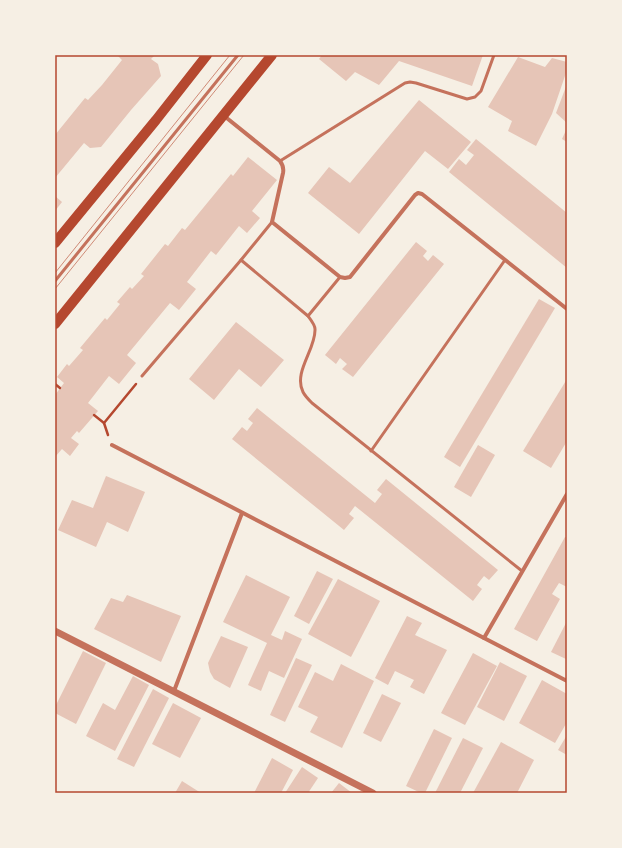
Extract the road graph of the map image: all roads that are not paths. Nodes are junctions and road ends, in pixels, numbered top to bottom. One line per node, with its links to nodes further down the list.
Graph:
1 (207, 55): 8 (main road)
2 (238, 55): 12 (lane)
3 (272, 55): 5 (main road)
4 (494, 55): 6 (lane)
5 (223, 115): 6 (street); 15 (main road)
6 (280, 161): 7 (street)
7 (272, 222): 9 (lane); 11 (street)
8 (55, 243)
9 (241, 260): 14 (lane); 16 (lane)
10 (505, 260): 11 (street); 13 (street); 18 (lane)
11 (340, 277): 14 (lane)
12 (55, 281)
13 (567, 309)
14 (308, 316): 18 (lane)
15 (55, 324)
16 (142, 376)
17 (112, 444): 20 (street)
18 (372, 451): 21 (lane)
19 (567, 494): 21 (street)
20 (242, 513): 23 (street); 25 (street)
21 (522, 572): 23 (street)
22 (55, 631): 25 (street)
23 (484, 638): 24 (street)
24 (567, 681)
25 (174, 691): 26 (street)
26 (373, 793)

